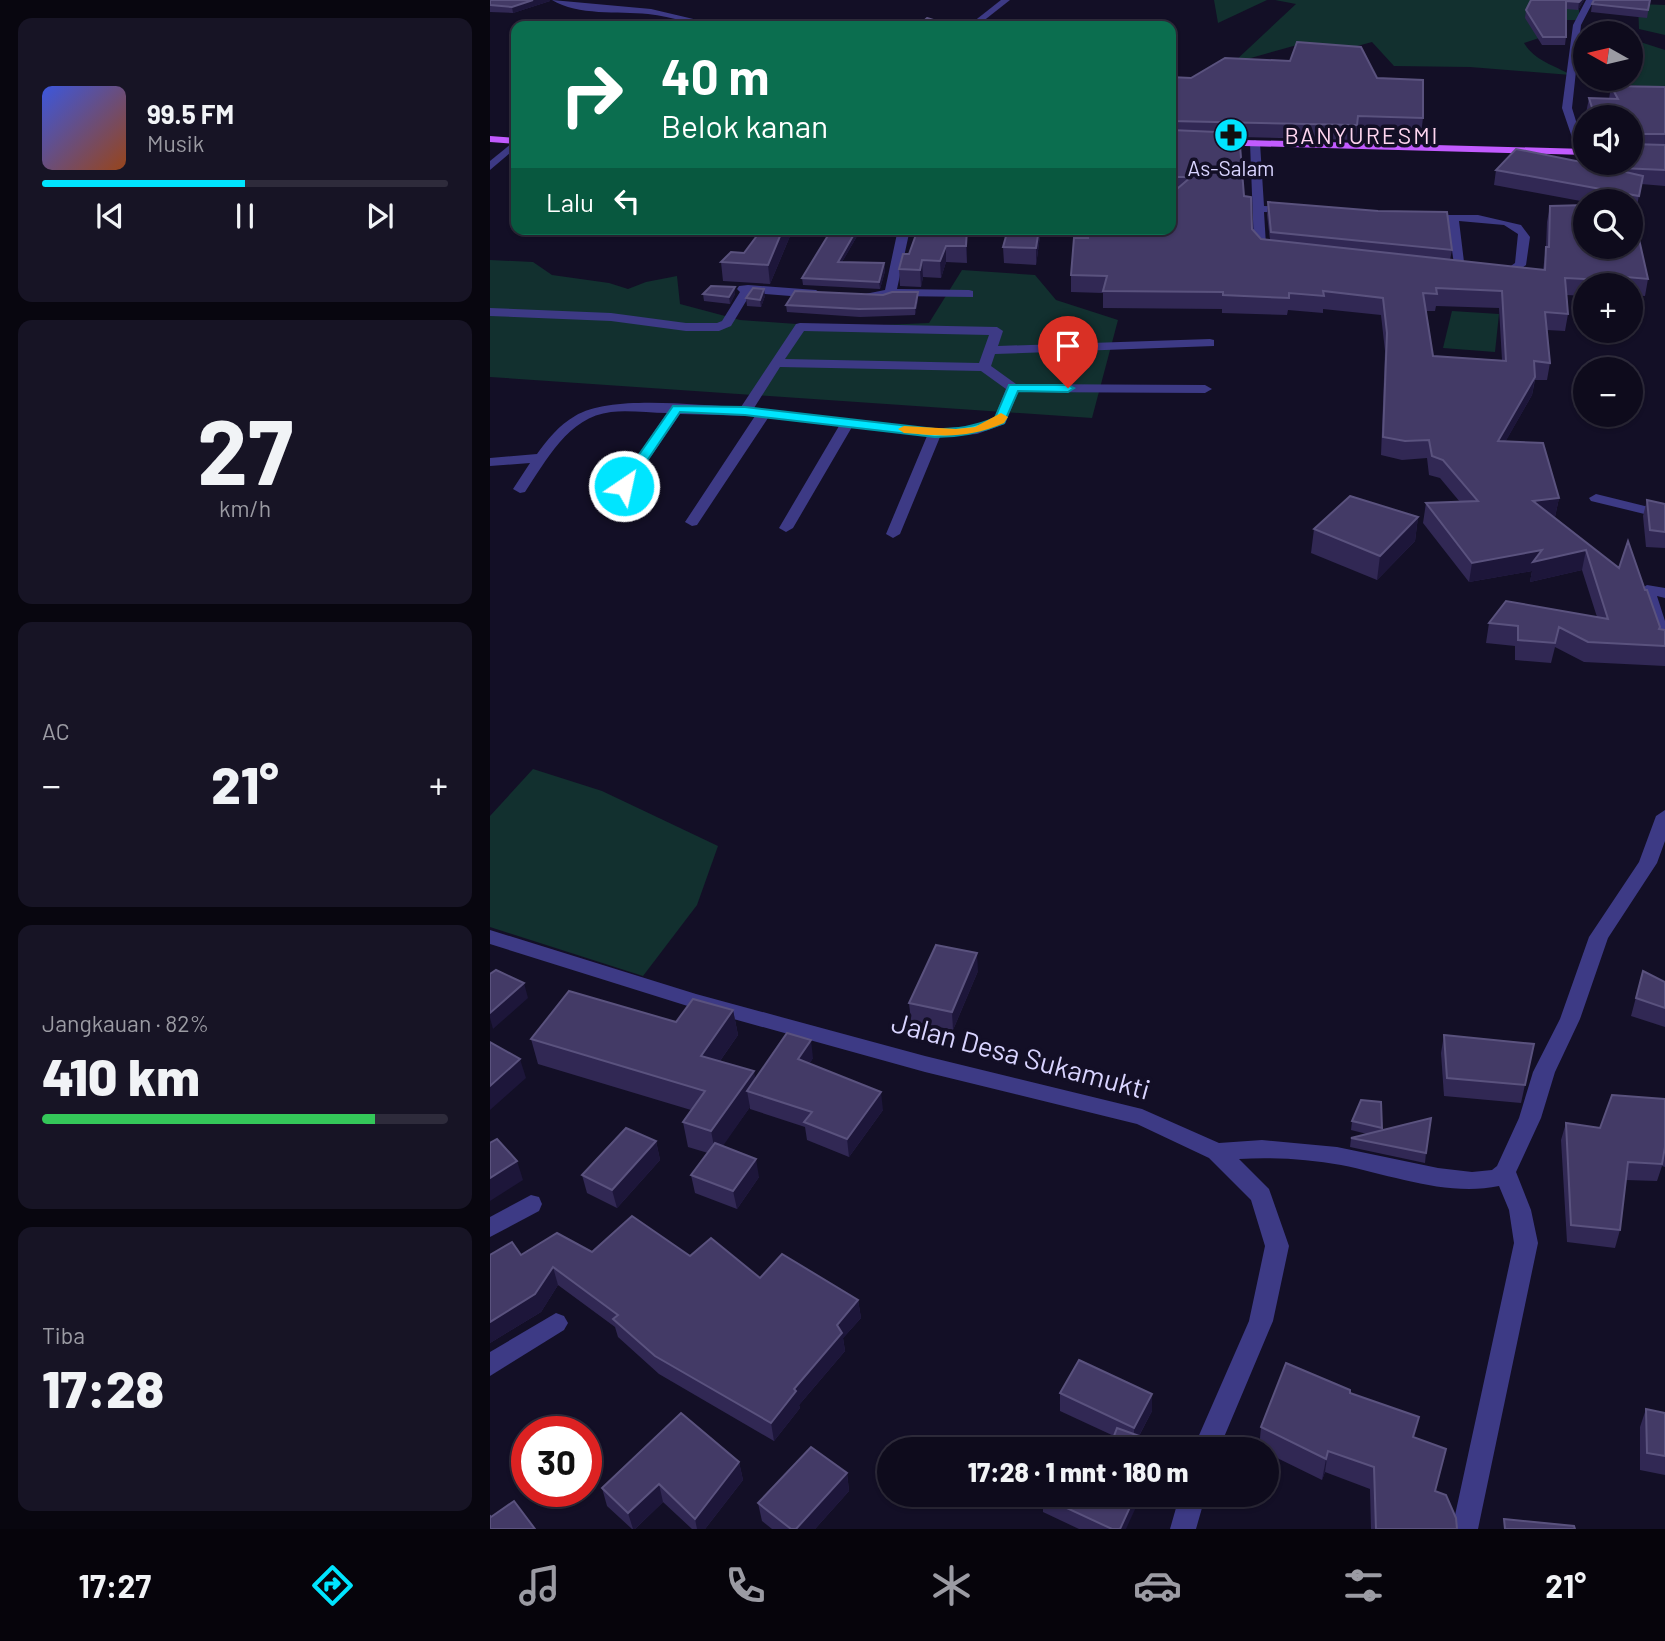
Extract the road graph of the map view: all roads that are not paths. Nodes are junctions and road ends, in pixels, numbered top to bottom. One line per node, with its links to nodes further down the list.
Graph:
1 (556, 0): 4 (street)
2 (1006, 0): 5 (street)
3 (1590, 0): 6 (street)
4 (694, 21)
5 (979, 21)
6 (1573, 124)
7 (490, 139): 8 (main road)
8 (511, 141)
9 (1176, 141): 10 (main road)
10 (1255, 143): 12 (main road); 14 (street)
11 (511, 147): 13 (street)
12 (1573, 152)
13 (490, 167)
14 (1260, 209): 15 (street); 19 (street)
15 (1301, 211)
16 (1412, 216): 17 (street)
17 (1453, 218): 21 (street); 21 (street)
18 (903, 235): 22 (street)
19 (1280, 254)
20 (1445, 269): 21 (street)
21 (1469, 271)
22 (890, 293): 24 (street); 25 (street)
23 (825, 294): 26 (street)
24 (968, 294)
25 (850, 296)
26 (490, 312)
27 (1210, 343): 28 (street)
28 (991, 350): 29 (street); 30 (street)
29 (777, 363): 30 (street); 34 (street)
30 (984, 367): 31 (street)
31 (1013, 388): 32 (street); 37 (street)
32 (1205, 389)
33 (677, 408): 34 (street); 38 (street); 42 (street)
34 (745, 411): 35 (street)
35 (764, 413): 36 (street); 44 (street)
36 (848, 423): 37 (street); 45 (street)
37 (935, 433): 46 (street)
38 (542, 458): 39 (street); 40 (street)
39 (490, 462)
40 (520, 489)
41 (1596, 498): 43 (street)
42 (610, 506)
43 (1665, 515)
44 (692, 522)
45 (786, 528)
46 (893, 534)
47 (1665, 593): 48 (street)
48 (1665, 645)
49 (1665, 816): 50 (street)
50 (1656, 867): 53 (street)
51 (490, 937): 52 (street, Jalan Desa Sukamukti)
52 (1217, 1152): 53 (street); 58 (street, Jalan Desa Sukamukti)
53 (1505, 1172): 61 (street)
54 (531, 1204): 55 (street)
55 (490, 1228)
56 (556, 1323): 57 (street)
57 (490, 1365)
58 (1211, 1437)
59 (1189, 1507): 60 (street)
60 (1183, 1529)
61 (1465, 1529)

